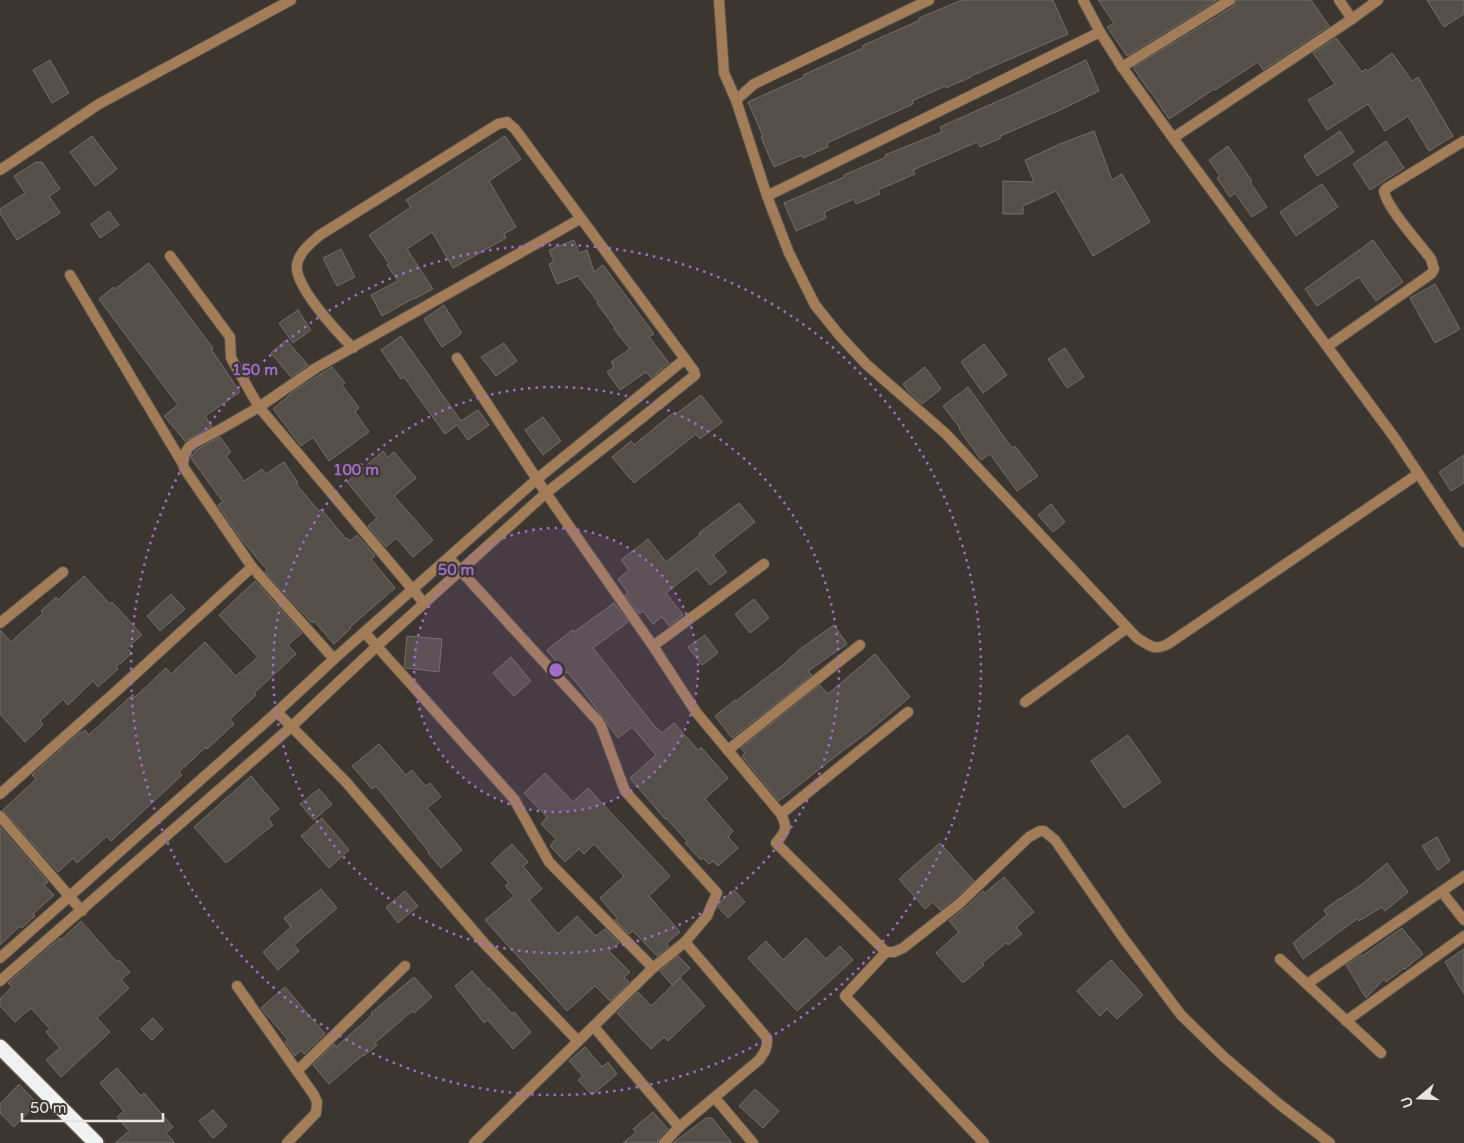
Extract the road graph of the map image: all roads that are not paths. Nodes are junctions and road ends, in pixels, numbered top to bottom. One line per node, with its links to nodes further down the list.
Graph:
1 (291, 0): 14 (street)
2 (719, 0): 11 (street)
3 (929, 0): 11 (street)
4 (1083, 0): 9 (street)
5 (1230, 0): 10 (street)
6 (1339, 0): 8 (street)
7 (1378, 0): 8 (street)
8 (1352, 19): 12 (street)
9 (1100, 32): 10 (street); 15 (street)
10 (1122, 67): 12 (street)
11 (736, 100): 15 (street)
12 (1173, 138): 19 (street)
13 (1464, 141): 19 (street)
14 (0, 170)
15 (767, 196): 37 (street)
16 (580, 219): 20 (street); 20 (street); 22 (street)
17 (170, 256): 23 (street)
18 (70, 275): 24 (street)
19 (1328, 346): 25 (street)
20 (352, 348): 23 (street)
21 (456, 358): 26 (street)
22 (685, 359): 26 (street); 27 (street)
23 (259, 407): 24 (street); 34 (street)
24 (183, 464): 31 (street)
25 (1418, 474): 28 (street); 37 (street)
26 (537, 479): 27 (street); 29 (street)
27 (546, 493): 32 (street); 41 (street)
28 (1464, 542)
29 (449, 558): 32 (street); 34 (street)
30 (764, 564): 41 (street)
31 (252, 567): 42 (street); 48 (street)
32 (460, 570): 35 (street); 57 (street)
33 (63, 572): 36 (street)
34 (413, 590): 35 (street); 38 (street)
35 (424, 602): 40 (street)
36 (0, 623)
37 (1127, 628): 43 (street)
38 (365, 633): 40 (street); 42 (street)
39 (860, 645): 47 (street)
40 (377, 646): 46 (street); 62 (street)
41 (653, 646): 47 (street)
42 (334, 659): 44 (street)
43 (1025, 702)
44 (277, 712): 46 (street); 53 (street)
45 (908, 712): 49 (street)
46 (291, 728): 54 (street); 68 (street)
47 (728, 750): 49 (street)
48 (0, 794)
49 (781, 814): 58 (street)
50 (0, 816): 53 (street)
51 (1464, 876): 52 (street)
52 (1442, 892): 55 (street); 64 (street)
53 (70, 896): 54 (street); 59 (street)
54 (82, 911): 63 (street)
55 (1464, 920)
56 (1464, 936): 66 (street)
57 (685, 942): 62 (street); 72 (street)
58 (886, 952): 79 (street); 80 (street)
59 (0, 958)
60 (1280, 960): 64 (street)
61 (405, 966): 71 (street)
62 (653, 968): 67 (street)
63 (0, 981)
64 (1307, 984): 66 (street)
65 (237, 986): 71 (street)
66 (1346, 1021): 70 (street)
67 (594, 1027): 68 (street); 73 (street)
68 (578, 1041): 77 (street)
69 (0, 1047): 75 (highway)
70 (1380, 1053)
71 (297, 1071): 76 (street)
72 (715, 1098): 73 (street); 78 (street)
73 (679, 1127): 74 (street)
74 (667, 1142)
75 (96, 1143)
76 (286, 1143)
77 (474, 1143)
78 (753, 1143)
79 (984, 1143)
80 (1330, 1143)

